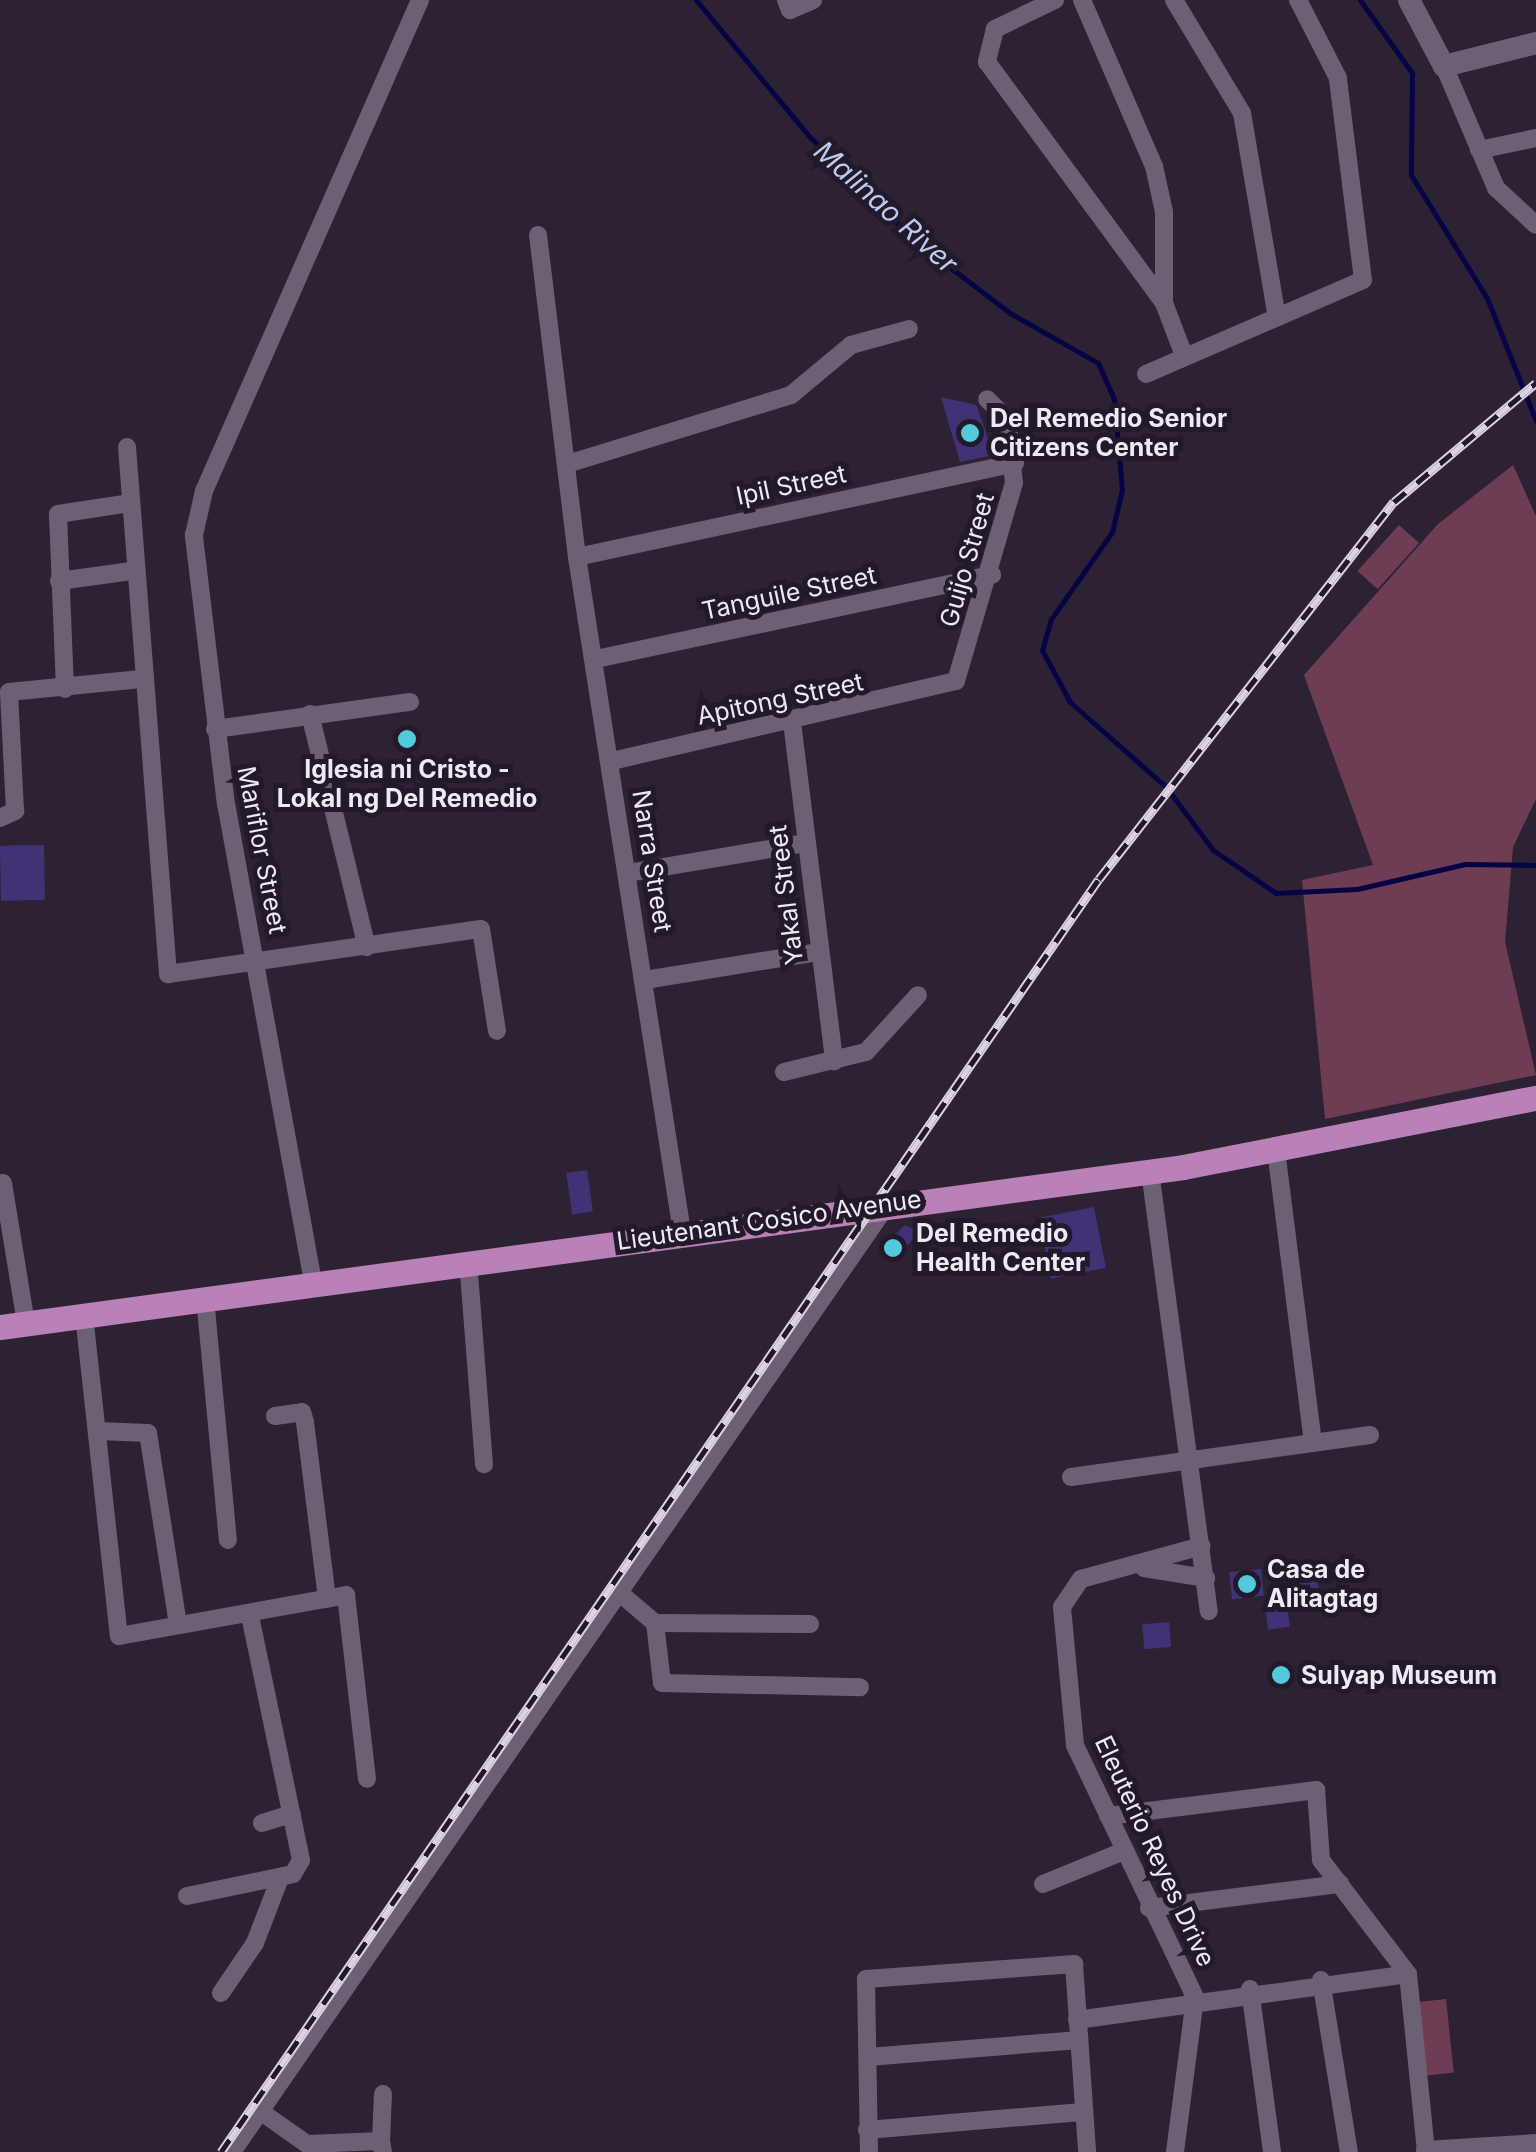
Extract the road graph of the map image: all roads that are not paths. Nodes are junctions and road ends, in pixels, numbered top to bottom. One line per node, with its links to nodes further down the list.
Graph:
1 (420, 0): 36 (street, Mariflor Street)
2 (786, 0): 3 (street)
3 (813, 0)
4 (1055, 0): 15 (street)
5 (1082, 0): 15 (street)
6 (1174, 0): 16 (street)
7 (1298, 0): 16 (street)
8 (1409, 0): 10 (street)
9 (1536, 43): 10 (street)
10 (1444, 66): 12 (street)
11 (1536, 138): 12 (street)
12 (1479, 150): 13 (street)
13 (1536, 225)
14 (538, 235): 23 (street, Narra Street)
15 (1164, 303): 18 (street)
16 (1276, 312): 18 (street)
17 (909, 329): 23 (street)
18 (1183, 352): 19 (street)
19 (1146, 374)
20 (988, 399): 22 (street, Guijo Street)
21 (126, 447): 24 (street)
22 (1015, 463): 25 (street, Ipil Street); 27 (street, Guijo Street)
23 (567, 464): 25 (street, Narra Street)
24 (131, 502): 26 (street); 28 (street)
25 (577, 557): 29 (street, Narra Street)
26 (132, 571): 28 (street); 30 (street)
27 (992, 574): 29 (street, Tanguile Street); 31 (street, Guijo Street)
28 (59, 581): 32 (street)
29 (596, 660): 37 (street, Narra Street)
30 (141, 679): 32 (street); 43 (street)
31 (956, 681): 35 (street, Apitong Street)
32 (65, 689): 38 (street)
33 (410, 702): 34 (street)
34 (310, 714): 36 (street); 41 (street)
35 (792, 722): 37 (street, Apitong Street); 39 (street, Yakal Street)
36 (215, 729): 43 (street, Mariflor Street)
37 (612, 761): 40 (street, Narra Street)
38 (0, 818)
39 (805, 843): 40 (street); 42 (street, Yakal Street)
40 (628, 873): 44 (street, Narra Street)
41 (367, 946): 43 (street); 46 (street)
42 (818, 952): 44 (street); 47 (street, Yakal Street)
43 (258, 965): 56 (street, Mariflor Street)
44 (645, 980): 54 (street, Narra Street)
45 (918, 995): 47 (street)
46 (497, 1031)
47 (834, 1061): 48 (street)
48 (784, 1072)
49 (1536, 1098): 50 (main road, Lieutenant Cosico Avenue)
50 (1276, 1150): 51 (main road, Lieutenant Cosico Avenue); 64 (street)
51 (1150, 1171): 53 (main road, Lieutenant Cosico Avenue); 65 (street)
52 (3, 1184): 59 (street)
53 (887, 1206): 54 (main road, Lieutenant Cosico Avenue); 72 (street)
54 (682, 1232): 55 (main road, Lieutenant Cosico Avenue)
55 (468, 1261): 56 (main road, Lieutenant Cosico Avenue); 66 (street)
56 (313, 1282): 57 (main road, Lieutenant Cosico Avenue)
57 (204, 1298): 58 (main road, Lieutenant Cosico Avenue); 68 (street)
58 (84, 1315): 59 (main road, Lieutenant Cosico Avenue); 62 (street)
59 (26, 1323): 60 (main road, Lieutenant Cosico Avenue)
60 (0, 1326)
61 (275, 1416): 73 (street)
62 (97, 1431): 78 (street); 78 (street)
63 (1370, 1435): 64 (street)
64 (1313, 1441): 65 (street)
65 (1192, 1460): 67 (street); 69 (street)
66 (484, 1464)
67 (1071, 1477)
68 (228, 1540)
69 (1202, 1546): 70 (street); 71 (street)
70 (1144, 1568): 71 (street); 82 (street, Eleuterio Reyes Drive)
71 (1206, 1578): 74 (street)
72 (616, 1589): 76 (street); 99 (street)
73 (327, 1599): 75 (street); 80 (street)
74 (1209, 1611)
75 (250, 1614): 78 (street); 81 (street)
76 (655, 1623): 77 (street); 79 (street)
77 (810, 1624)
78 (178, 1625)
79 (860, 1686)
80 (367, 1779)
81 (292, 1814): 83 (street); 85 (street)
82 (1108, 1816): 84 (street, Eleuterio Reyes Drive); 87 (street)
83 (262, 1823)
84 (1124, 1851): 86 (street); 89 (street, Eleuterio Reyes Drive)
85 (280, 1878): 88 (street); 93 (street)
86 (1043, 1884)
87 (1340, 1884): 89 (street); 90 (street)
88 (187, 1896)
89 (1149, 1908): 94 (street, Eleuterio Reyes Drive)
90 (1408, 1974): 91 (street); 104 (street)
91 (1321, 1980): 92 (street); 110 (street)
92 (1250, 1989): 94 (street); 109 (street)
93 (221, 1993)
94 (1195, 1997): 95 (street); 108 (street, Eleuterio Reyes Drive)
95 (1078, 2020): 96 (street); 97 (street)
96 (1079, 2040): 97 (street); 100 (street)
97 (868, 2057): 101 (street)
98 (383, 2094): 103 (street)
99 (260, 2111): 103 (street); 105 (street)
100 (1082, 2112): 101 (street); 107 (street)
101 (867, 2130): 106 (street)
102 (1536, 2142): 104 (street)
103 (382, 2146)
104 (1425, 2151)
105 (232, 2152)
106 (869, 2152)
107 (1086, 2152)
108 (1175, 2152)
109 (1272, 2152)
110 (1349, 2152)

